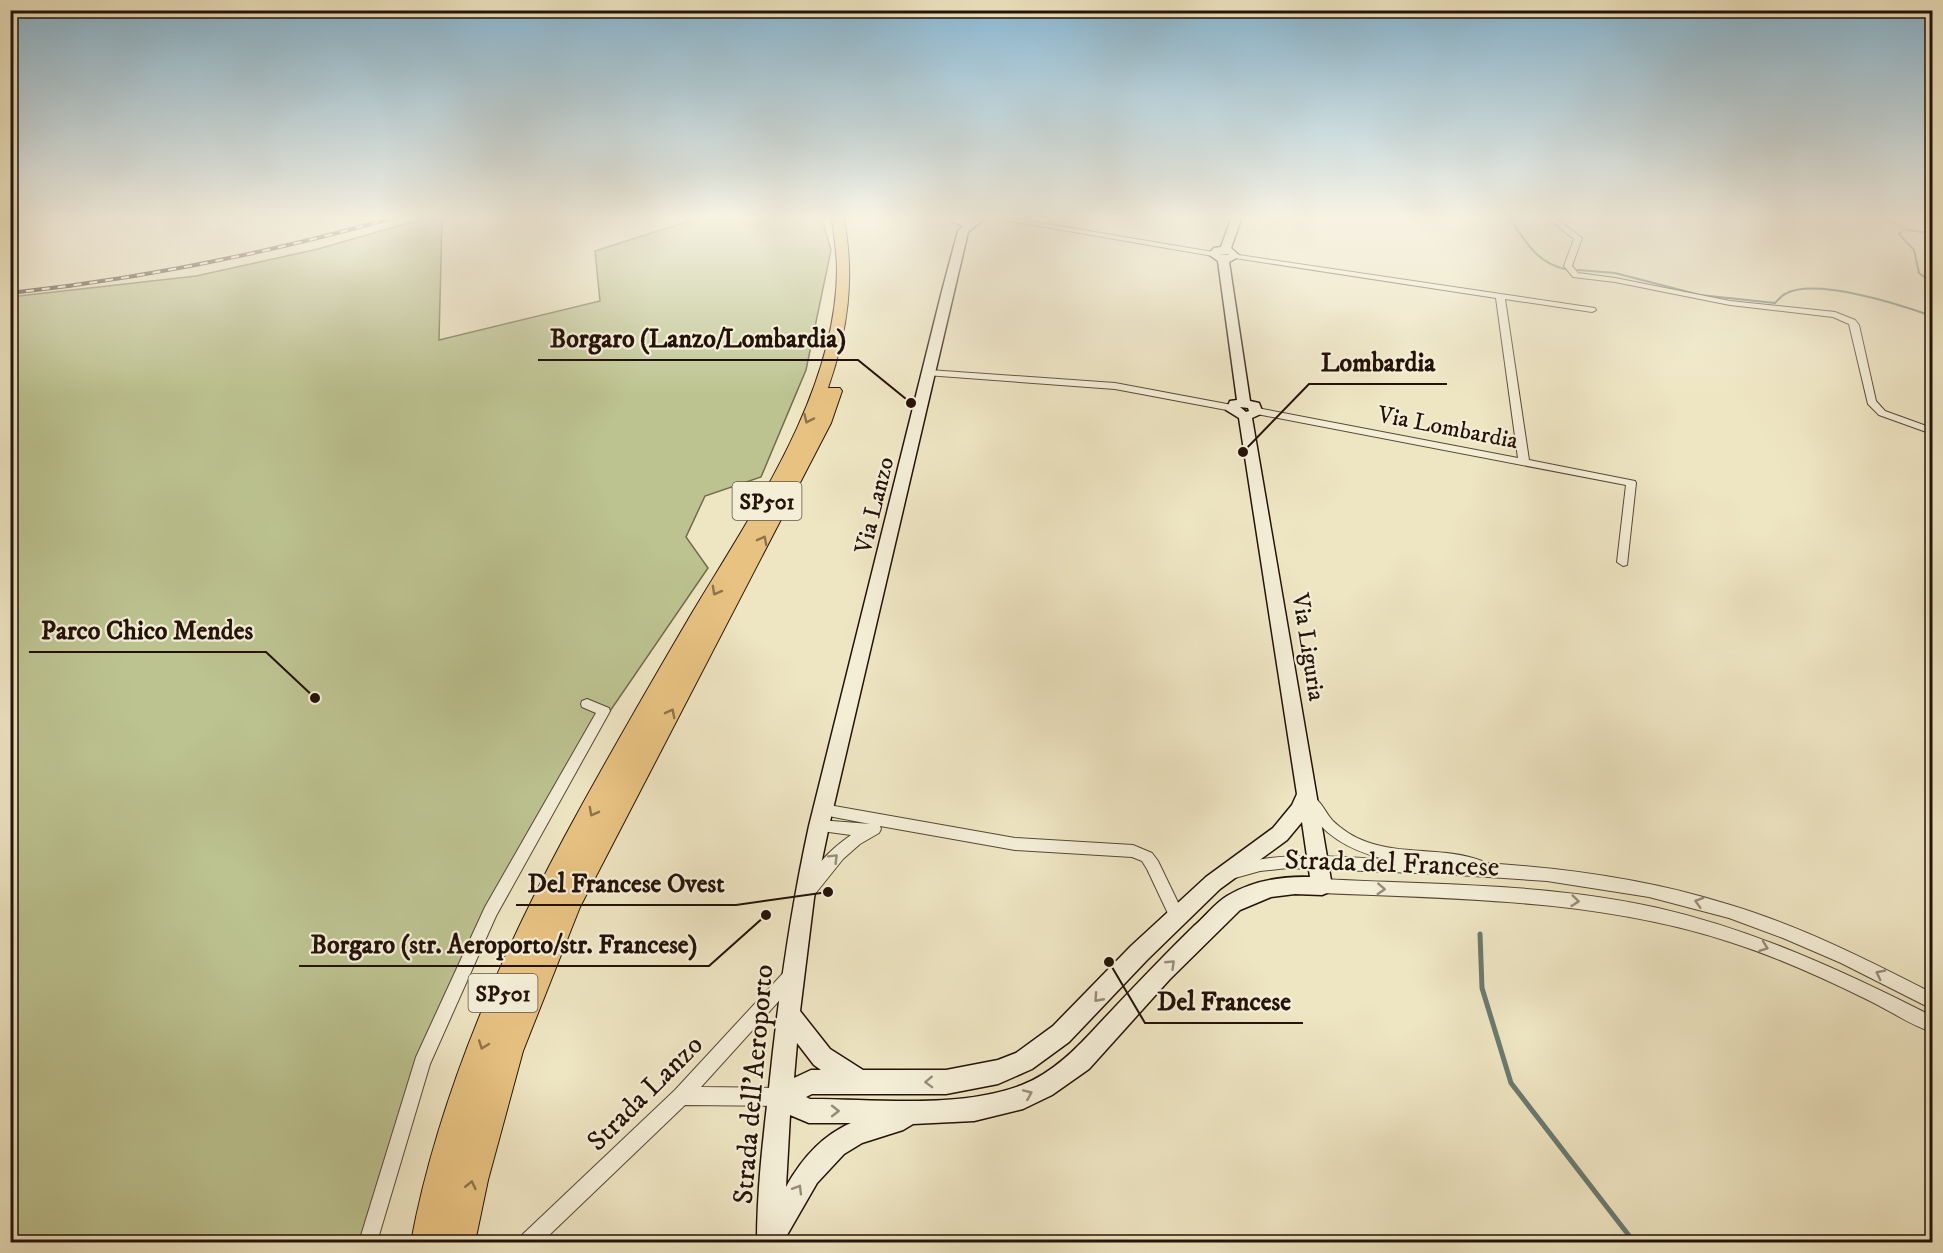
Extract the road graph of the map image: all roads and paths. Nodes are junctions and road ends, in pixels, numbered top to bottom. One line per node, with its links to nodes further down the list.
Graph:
1 (845, 277): 40 (highway, SP501, one-way to 40)
2 (856, 277): 41 (highway, SP501, one-way to 2)
3 (955, 277): 9 (street, Via Lanzo)
4 (1227, 277): 10 (street, Via Liguria)
5 (1375, 277): 7 (street)
6 (1603, 277): 12 (street)
7 (1500, 296): 8 (street); 13 (street)
8 (1592, 310)
9 (928, 373): 10 (street, Via Lombardia); 16 (street, Via Lanzo)
10 (1244, 409): 13 (street, Via Lombardia); 17 (street, Via Liguria)
11 (1932, 419): 12 (street)
12 (1929, 430)
13 (1524, 463): 14 (street, Via Lombardia)
14 (1623, 562)
15 (586, 704): 39 (street)
16 (828, 790): 18 (street, Strada dell'Aeroporto)
17 (1307, 794): 21 (street, Via Liguria); 22 (street); 23 (street)
18 (821, 818): 19 (street); 20 (street); 26 (street, Strada dell'Aeroporto)
19 (904, 824): 20 (street); 28 (street)
20 (874, 829): 26 (street, one-way to 20)
21 (1317, 863): 22 (street, Strada del Francese); 23 (street, Strada del Francese); 24 (street, Via Liguria)
22 (1501, 872): 25 (street, Strada del Francese)
23 (1213, 883): 28 (street, Strada del Francese)
24 (1322, 886): 27 (street, Strada del Francese, one-way to 27); 38 (street, Strada del Francese, one-way to 24)
25 (1641, 888): 27 (street); 29 (street, Strada del Francese, one-way to 25)
26 (804, 898): 31 (street, Strada dell'Aeroporto)
27 (1647, 912): 30 (street, Strada del Francese, one-way to 30)
28 (1177, 917): 35 (street, Strada del Francese, one-way to 35)
29 (1808, 941): 30 (street); 32 (street, Strada del Francese, one-way to 29)
30 (1808, 964): 34 (street, Strada del Francese)
31 (792, 975): 33 (street, Strada dell'Aeroporto); 36 (street, Strada Lanzo)
32 (1932, 1001)
33 (788, 1014): 35 (street); 37 (street, Strada dell'Aeroporto)
34 (1932, 1024)
35 (861, 1082): 37 (street, Strada del Francese)
36 (681, 1096): 37 (street); 42 (street, Strada Lanzo)
37 (780, 1097): 38 (street, Strada del Francese, one-way to 38); 43 (street, Strada dell'Aeroporto)
38 (928, 1112): 43 (street, one-way to 38)
39 (368, 1242)
40 (428, 1242)
41 (458, 1242)
42 (529, 1242)
43 (770, 1242)

